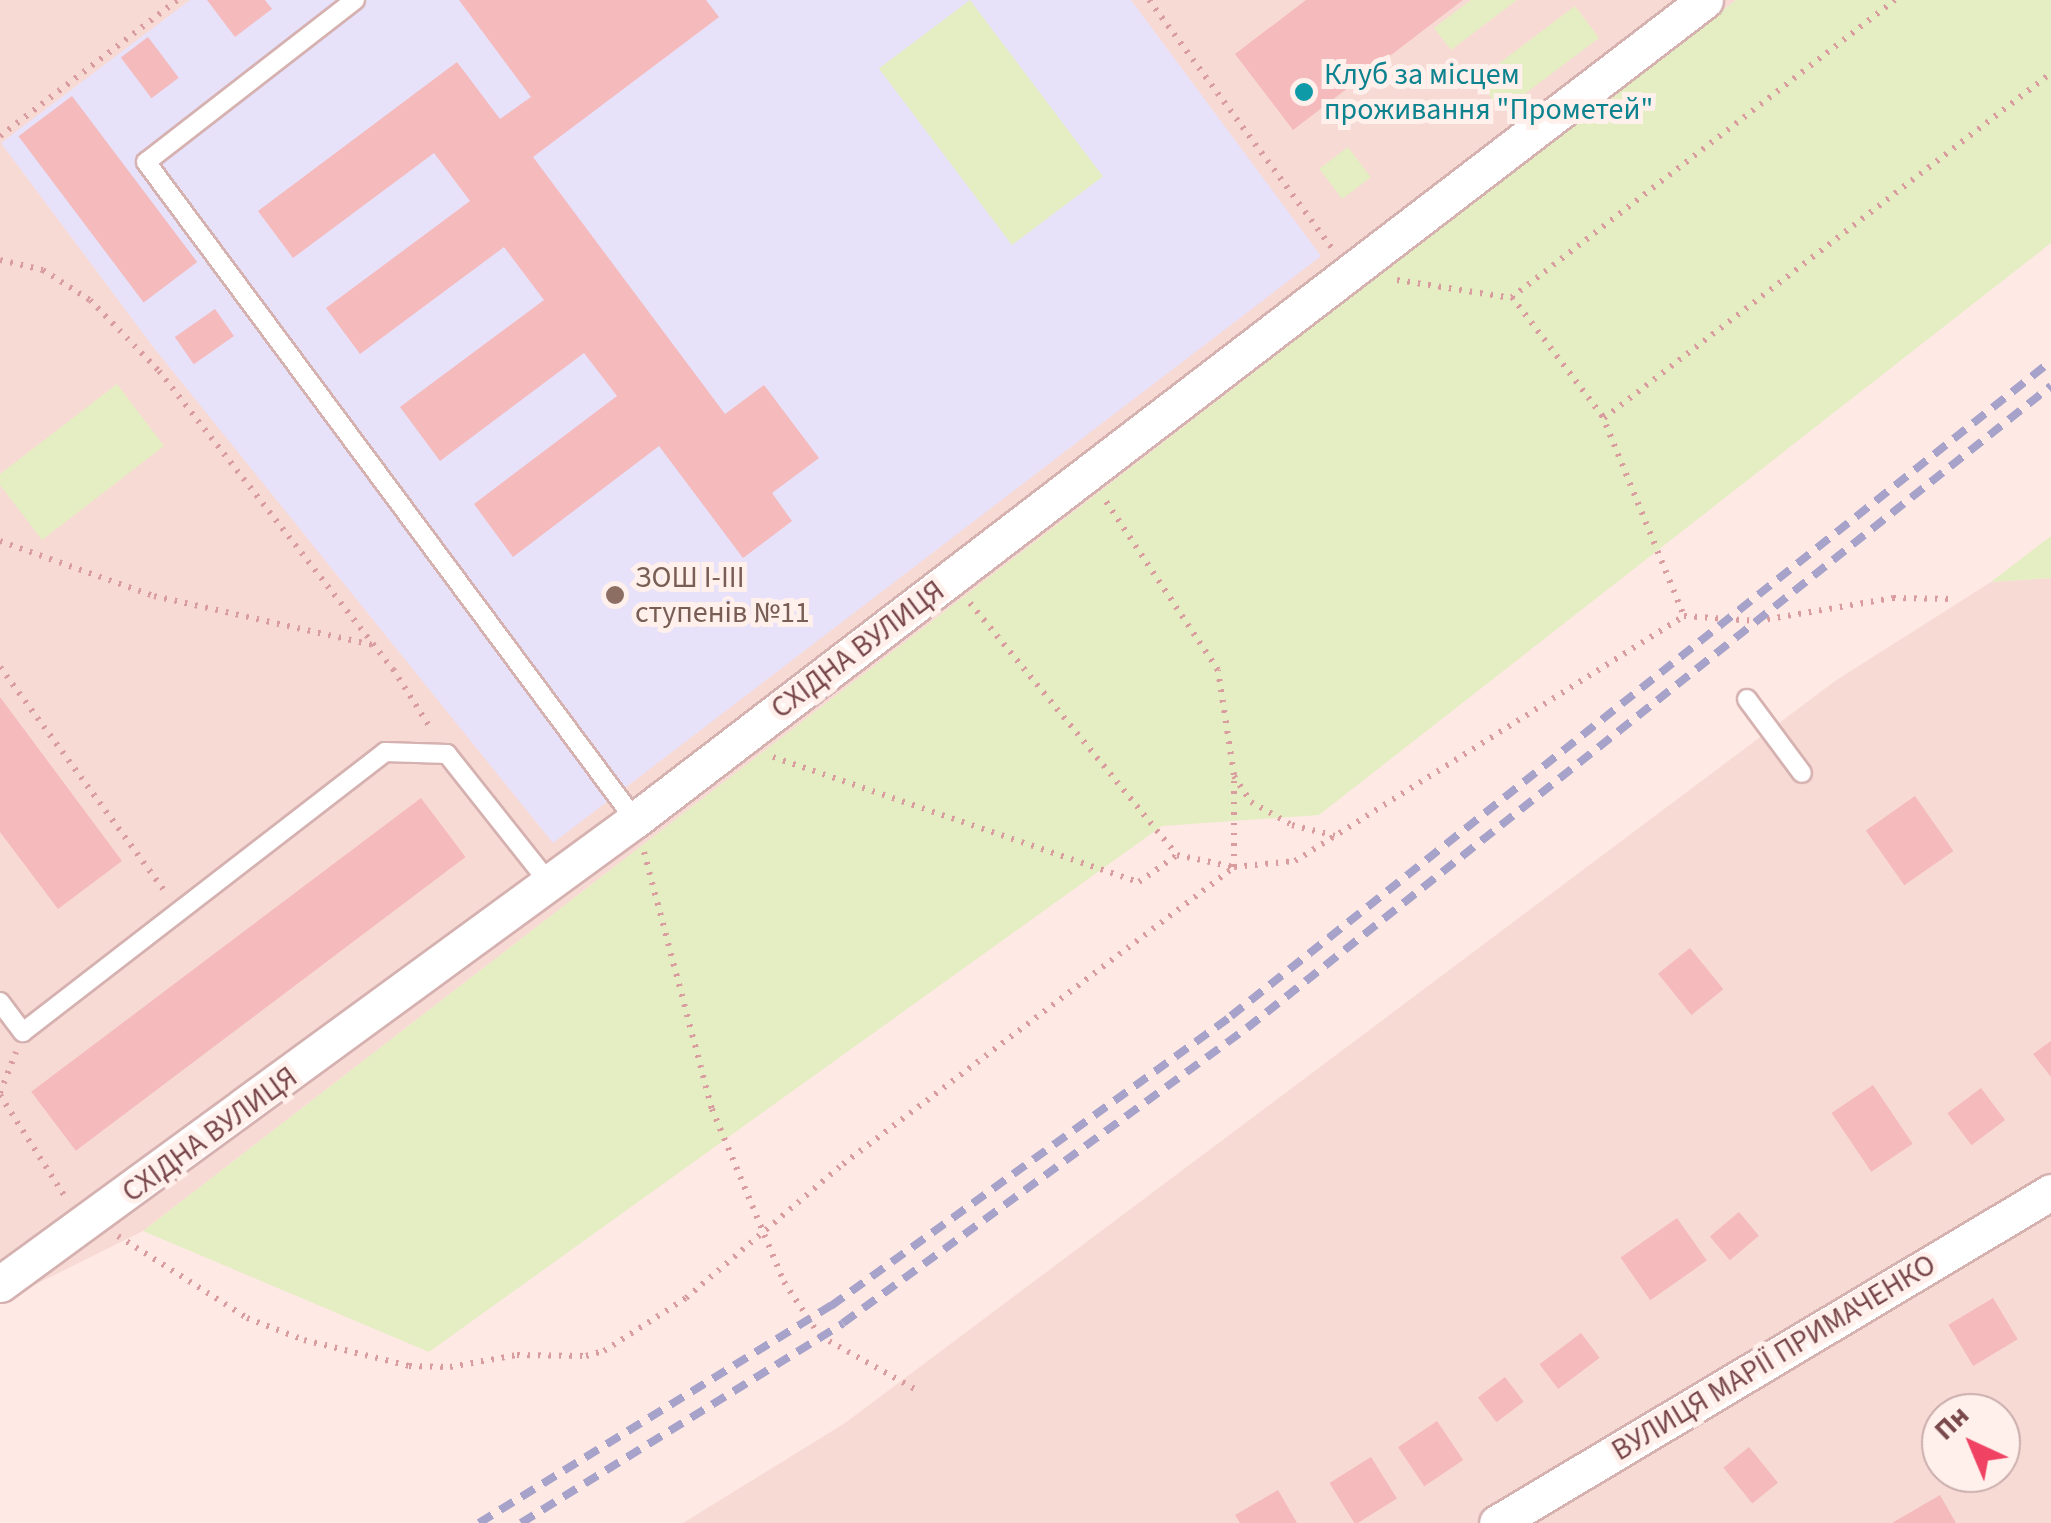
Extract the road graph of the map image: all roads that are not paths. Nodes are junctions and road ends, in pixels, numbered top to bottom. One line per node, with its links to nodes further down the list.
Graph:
1 (356, 0): 5 (lane)
2 (1691, 4): 5 (street, СХІДНА ВУЛИЦЯ)
3 (1747, 699): 4 (lane)
4 (1802, 773)
5 (635, 820): 6 (street, СХІДНА ВУЛИЦЯ)
6 (550, 884): 7 (lane); 9 (street, СХІДНА ВУЛИЦЯ)
7 (0, 1002)
8 (2051, 1192): 10 (street, ВУЛИЦЯ МАРІЇ ПРИМАЧЕНКО)
9 (0, 1284)
10 (1497, 1523)

